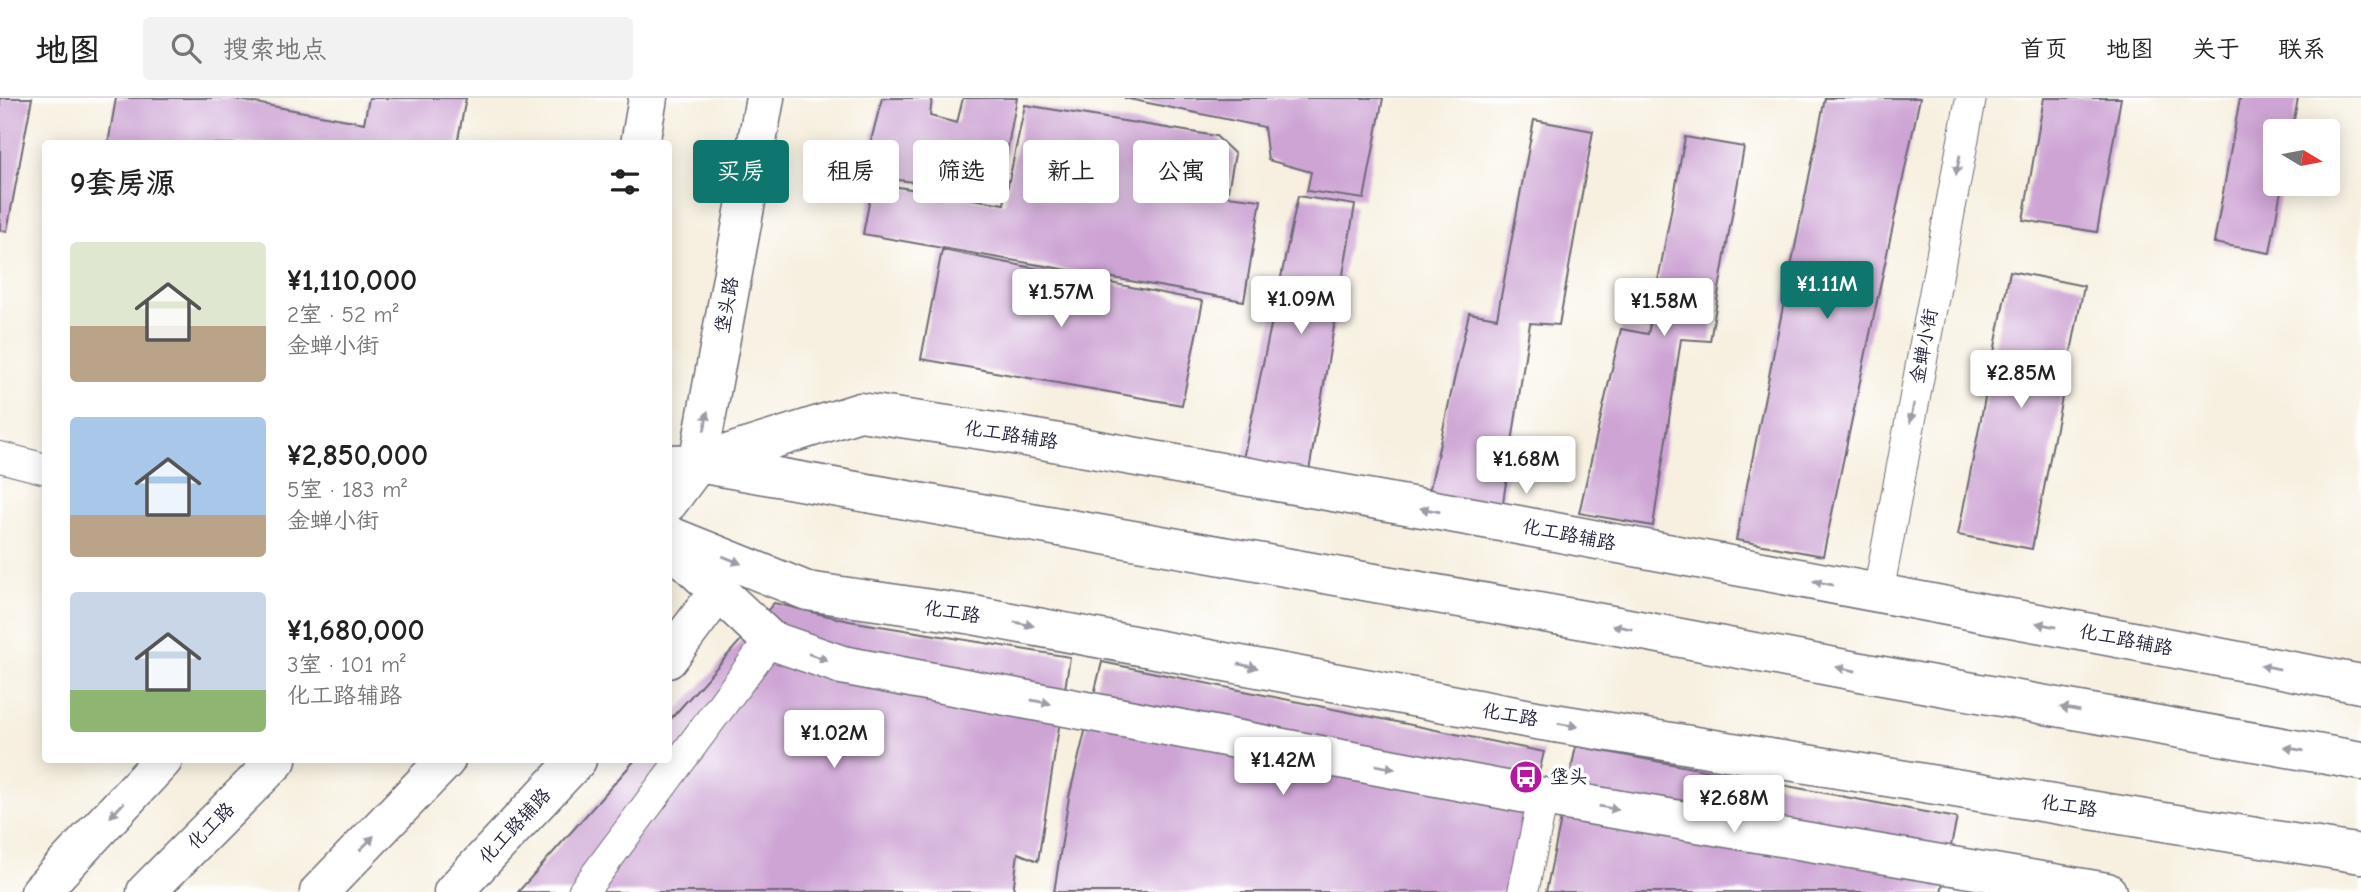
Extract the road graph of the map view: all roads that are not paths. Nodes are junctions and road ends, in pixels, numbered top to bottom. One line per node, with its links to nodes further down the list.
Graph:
1 (648, 98): 4 (main road)
2 (765, 98): 6 (main road, 垡头路, one-way to 2)
3 (1971, 98): 12 (street, 金蝉小街, one-way to 12)
4 (641, 140)
5 (0, 457): 7 (street)
6 (683, 463): 8 (main road, 垡头路); 12 (main road, 化工路辅路, one-way to 6); 16 (main road, one-way to 6)
7 (42, 468)
8 (672, 492)
9 (672, 537): 22 (main road, 化工路, one-way to 22)
10 (672, 548): 11 (main road)
11 (719, 591): 13 (main road); 14 (main road)
12 (1878, 594): 15 (main road, 化工路辅路, one-way to 12)
13 (770, 640): 21 (main road, one-way to 21); 27 (street)
14 (672, 654)
15 (2361, 684)
16 (2361, 761)
17 (160, 763): 23 (main road, one-way to 23)
18 (274, 763): 24 (main road, 化工路)
19 (443, 763): 25 (main road, one-way to 19)
20 (574, 763): 26 (main road, 化工路辅路)
21 (1544, 797): 28 (street); 29 (main road, one-way to 29)
22 (2350, 855)
23 (40, 892)
24 (146, 892)
25 (319, 892)
26 (453, 892)
27 (583, 892)
28 (1523, 892)
29 (2107, 892)

